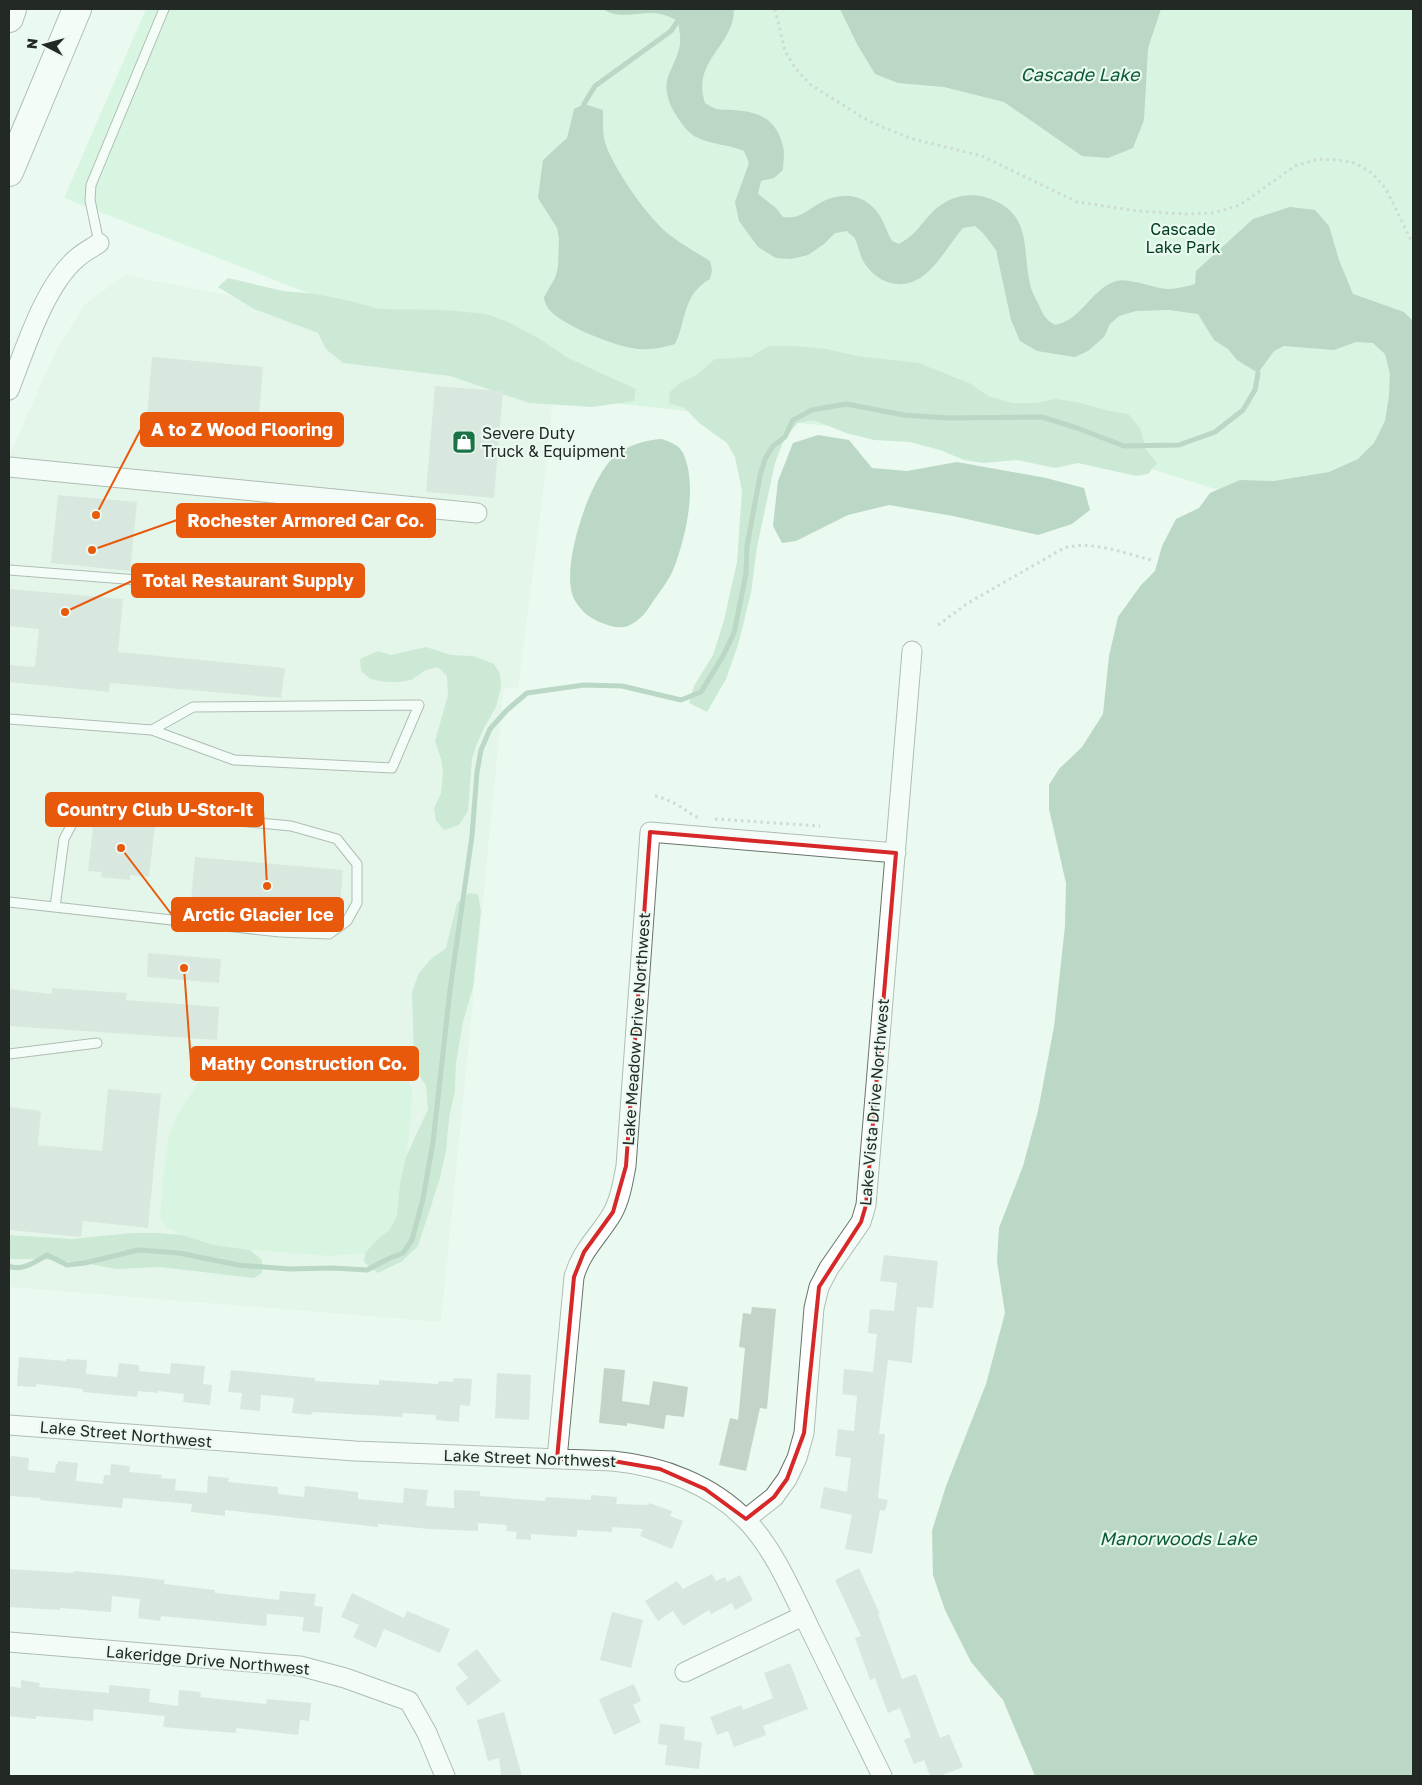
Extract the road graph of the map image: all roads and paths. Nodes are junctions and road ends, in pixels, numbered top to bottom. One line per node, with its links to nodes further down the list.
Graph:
1 (12, 9): 5 (highway)
2 (78, 9): 6 (highway)
3 (164, 9): 7 (lane)
4 (775, 9): 8 (path)
5 (9, 18)
6 (9, 172)
7 (99, 243): 9 (street)
8 (1413, 244)
9 (9, 390)
10 (9, 467): 11 (street)
11 (477, 513)
12 (1151, 560): 15 (path)
13 (9, 570): 14 (lane)
14 (202, 585)
15 (938, 625)
16 (912, 651): 21 (street, Lake Vista Drive Northwest)
17 (9, 719): 18 (lane)
18 (152, 730): 18 (lane)
19 (655, 796): 20 (path)
20 (820, 826)
21 (896, 853): 27 (street, Lake Meadow Drive Northwest); 28 (street, Lake Vista Drive Northwest)
22 (9, 902): 23 (lane)
23 (54, 907): 23 (lane)
24 (97, 1043): 25 (lane)
25 (9, 1054)
26 (9, 1425): 27 (street, Lake Street Northwest)
27 (557, 1459): 28 (street, Lake Street Northwest)
28 (746, 1519): 29 (street, Lake Street Northwest)
29 (803, 1616): 31 (street); 33 (street, Lake Street Northwest)
30 (9, 1642): 32 (street, Lakeridge Drive Northwest)
31 (686, 1672)
32 (445, 1776)
33 (882, 1776)

